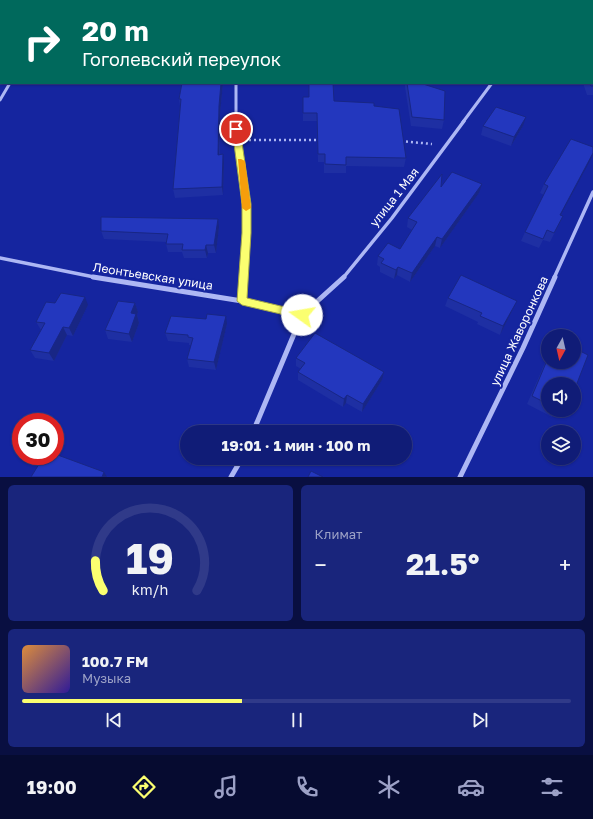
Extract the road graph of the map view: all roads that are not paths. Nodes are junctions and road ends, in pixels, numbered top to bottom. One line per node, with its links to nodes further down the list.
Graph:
1 (9, 84): 4 (street)
2 (236, 84): 7 (street)
3 (491, 84): 8 (street, улица 1 Мая)
4 (0, 100)
5 (593, 192): 12 (street, улица Жаворонкова)
6 (0, 258): 7 (street, Леонтьевская улица)
7 (242, 301): 8 (street, Леонтьевская улица)
8 (302, 315): 9 (street)
9 (256, 425)
10 (238, 465): 11 (street)
11 (231, 477)
12 (460, 477)

